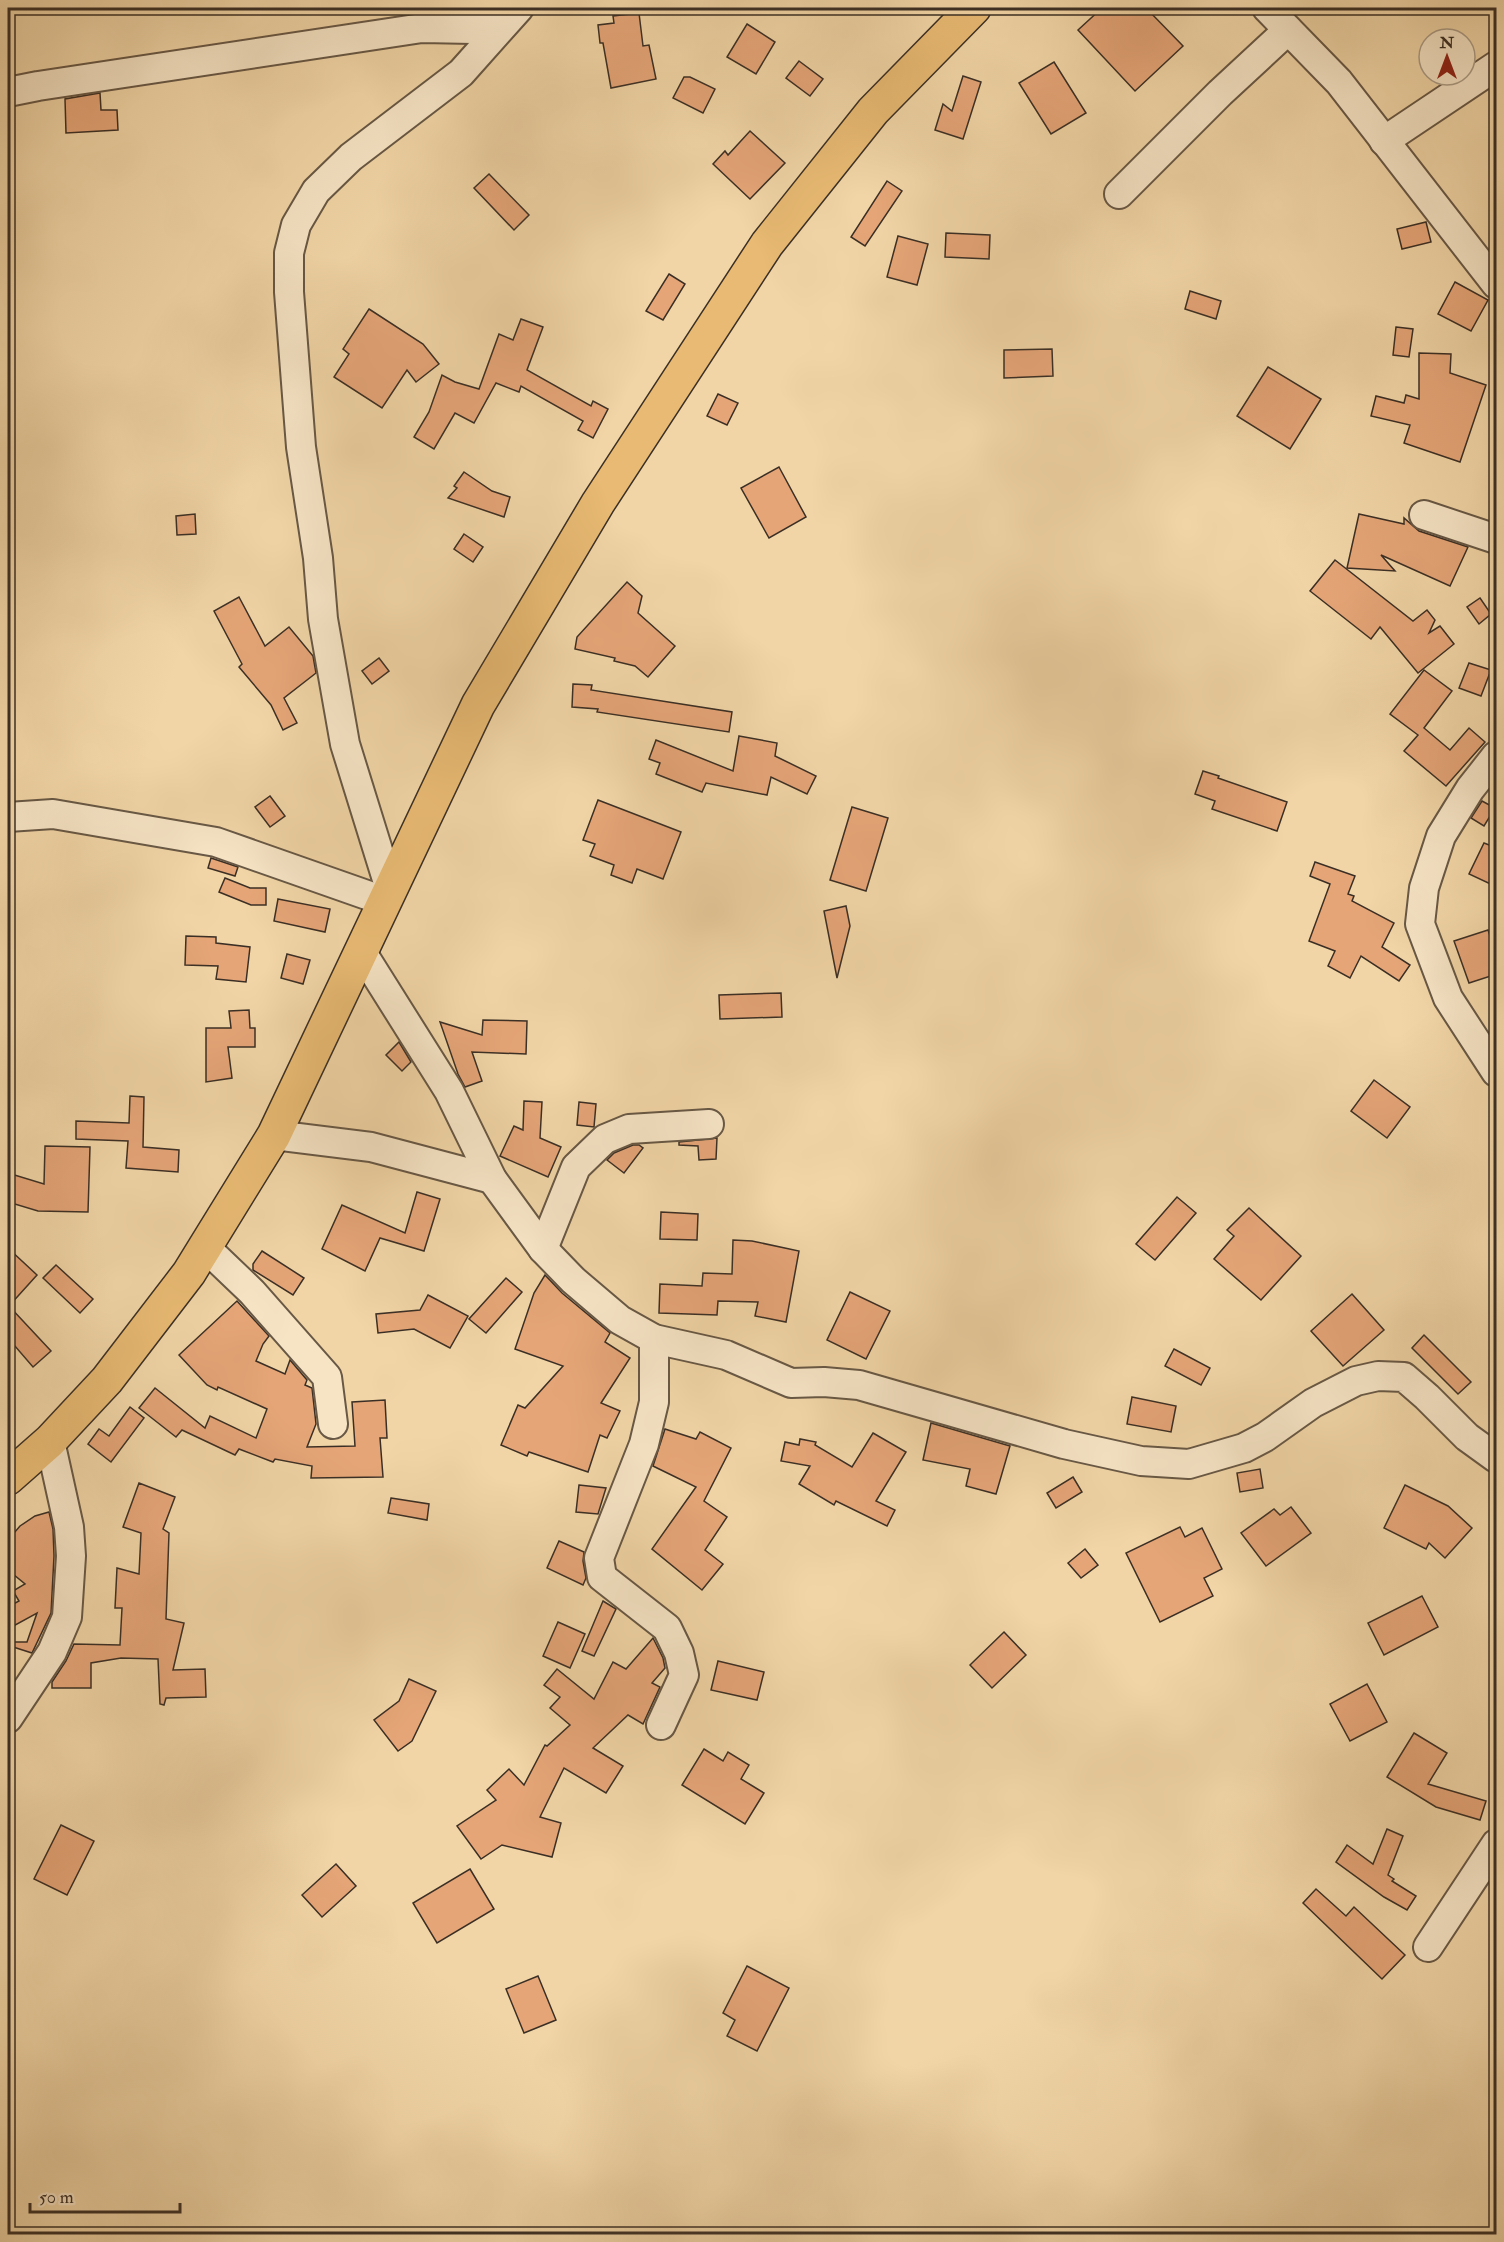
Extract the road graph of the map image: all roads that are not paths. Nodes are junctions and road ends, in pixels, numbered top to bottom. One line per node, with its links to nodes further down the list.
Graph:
1 (974, 8): 14 (main road)
2 (1267, 8): 4 (street)
3 (510, 17): 6 (street); 14 (street)
4 (1287, 30): 7 (street); 8 (street)
5 (1497, 66): 7 (street)
6 (8, 92)
7 (1384, 141): 9 (street)
8 (1119, 194)
9 (1497, 284)
10 (1424, 515): 11 (street)
11 (1497, 540)
12 (1497, 756): 16 (street)
13 (8, 817): 14 (street)
14 (387, 895): 15 (main road)
15 (361, 951): 18 (main road); 19 (street)
16 (1497, 1072)
17 (709, 1124): 21 (street)
18 (274, 1135): 19 (street); 20 (main road)
19 (492, 1179): 21 (street)
20 (205, 1247): 23 (street); 24 (main road)
21 (543, 1249): 22 (street)
22 (654, 1339): 25 (street); 28 (street)
23 (333, 1424)
24 (50, 1441): 26 (main road); 27 (street)
25 (1497, 1458)
26 (8, 1478)
27 (8, 1718)
28 (661, 1725)
29 (1497, 1844): 30 (street)
30 (1428, 1947)

